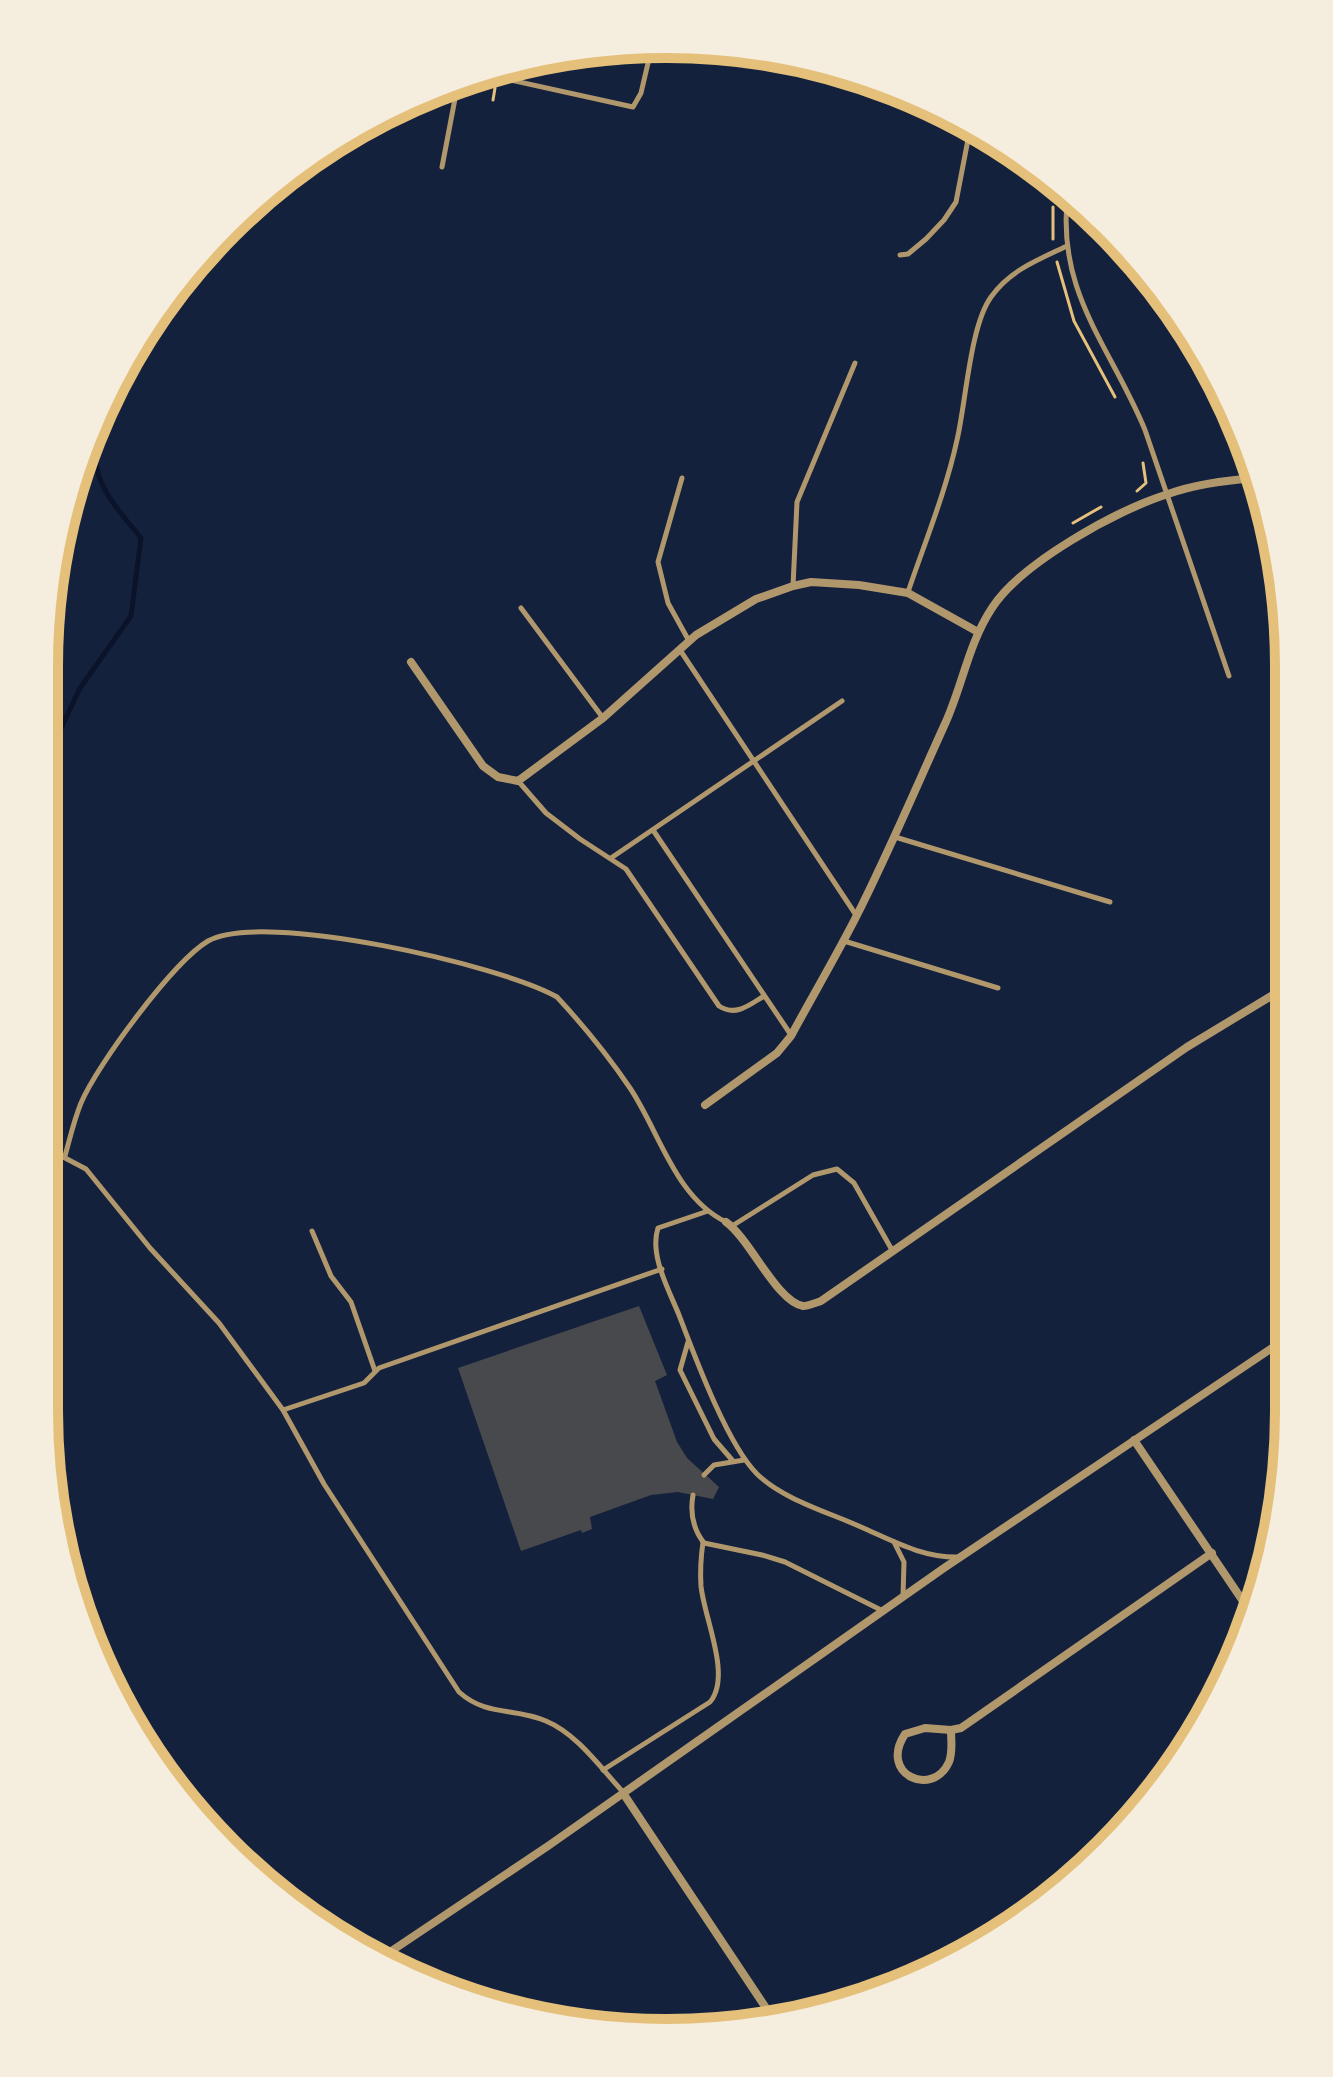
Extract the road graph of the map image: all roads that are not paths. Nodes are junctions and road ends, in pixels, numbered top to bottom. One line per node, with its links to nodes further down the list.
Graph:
1 (649, 58): 2 (lane)
2 (508, 79)
3 (456, 96): 5 (lane)
4 (968, 138): 8 (lane)
5 (442, 167)
6 (1068, 209): 7 (lane)
7 (1067, 246): 12 (lane); 14 (lane)
8 (900, 255)
9 (855, 363): 13 (lane)
10 (682, 478): 17 (lane)
11 (1245, 479): 12 (street)
12 (1168, 493): 16 (street); 20 (lane)
13 (793, 586): 14 (street); 17 (street)
14 (908, 593): 16 (street)
15 (521, 608): 22 (lane)
16 (978, 632): 26 (street)
17 (689, 641): 18 (street)
18 (680, 649): 22 (street); 23 (lane)
19 (411, 662): 24 (street)
20 (1229, 676)
21 (842, 701): 23 (lane)
22 (603, 718): 24 (street)
23 (752, 761): 25 (lane); 29 (lane)
24 (518, 781): 27 (lane)
25 (653, 830): 27 (lane); 33 (lane)
26 (894, 836): 28 (lane); 29 (street)
27 (611, 858): 33 (lane)
28 (1110, 902)
29 (856, 916): 30 (street)
30 (843, 941): 31 (lane); 34 (street)
31 (998, 988)
32 (1275, 994): 41 (street)
33 (764, 996): 34 (lane)
34 (791, 1036): 35 (street)
35 (705, 1105)
36 (58, 1153): 37 (lane)
37 (65, 1156): 38 (lane); 46 (lane)
38 (708, 1211): 39 (lane); 42 (lane)
39 (729, 1224): 41 (street); 41 (lane)
40 (312, 1231): 45 (lane)
41 (893, 1251)
42 (662, 1269): 43 (lane); 45 (lane)
43 (689, 1340): 48 (lane); 49 (lane)
44 (1275, 1346): 47 (street)
45 (375, 1371): 46 (lane)
46 (283, 1410): 60 (lane)
47 (1134, 1440): 54 (street); 55 (street)
48 (745, 1460): 49 (lane); 53 (lane)
49 (733, 1461): 50 (lane)
50 (704, 1475)
51 (693, 1495): 52 (lane)
52 (703, 1542): 58 (lane); 60 (lane)
53 (894, 1542): 55 (lane); 56 (lane)
54 (1212, 1553): 57 (street); 59 (street)
55 (960, 1557): 56 (street)
56 (903, 1597): 58 (street)
57 (1244, 1602)
58 (883, 1611): 61 (street)
59 (951, 1730): 59 (street)
60 (603, 1770): 61 (lane)
61 (623, 1793): 62 (street); 63 (street)
62 (390, 1952)
63 (767, 2010)

